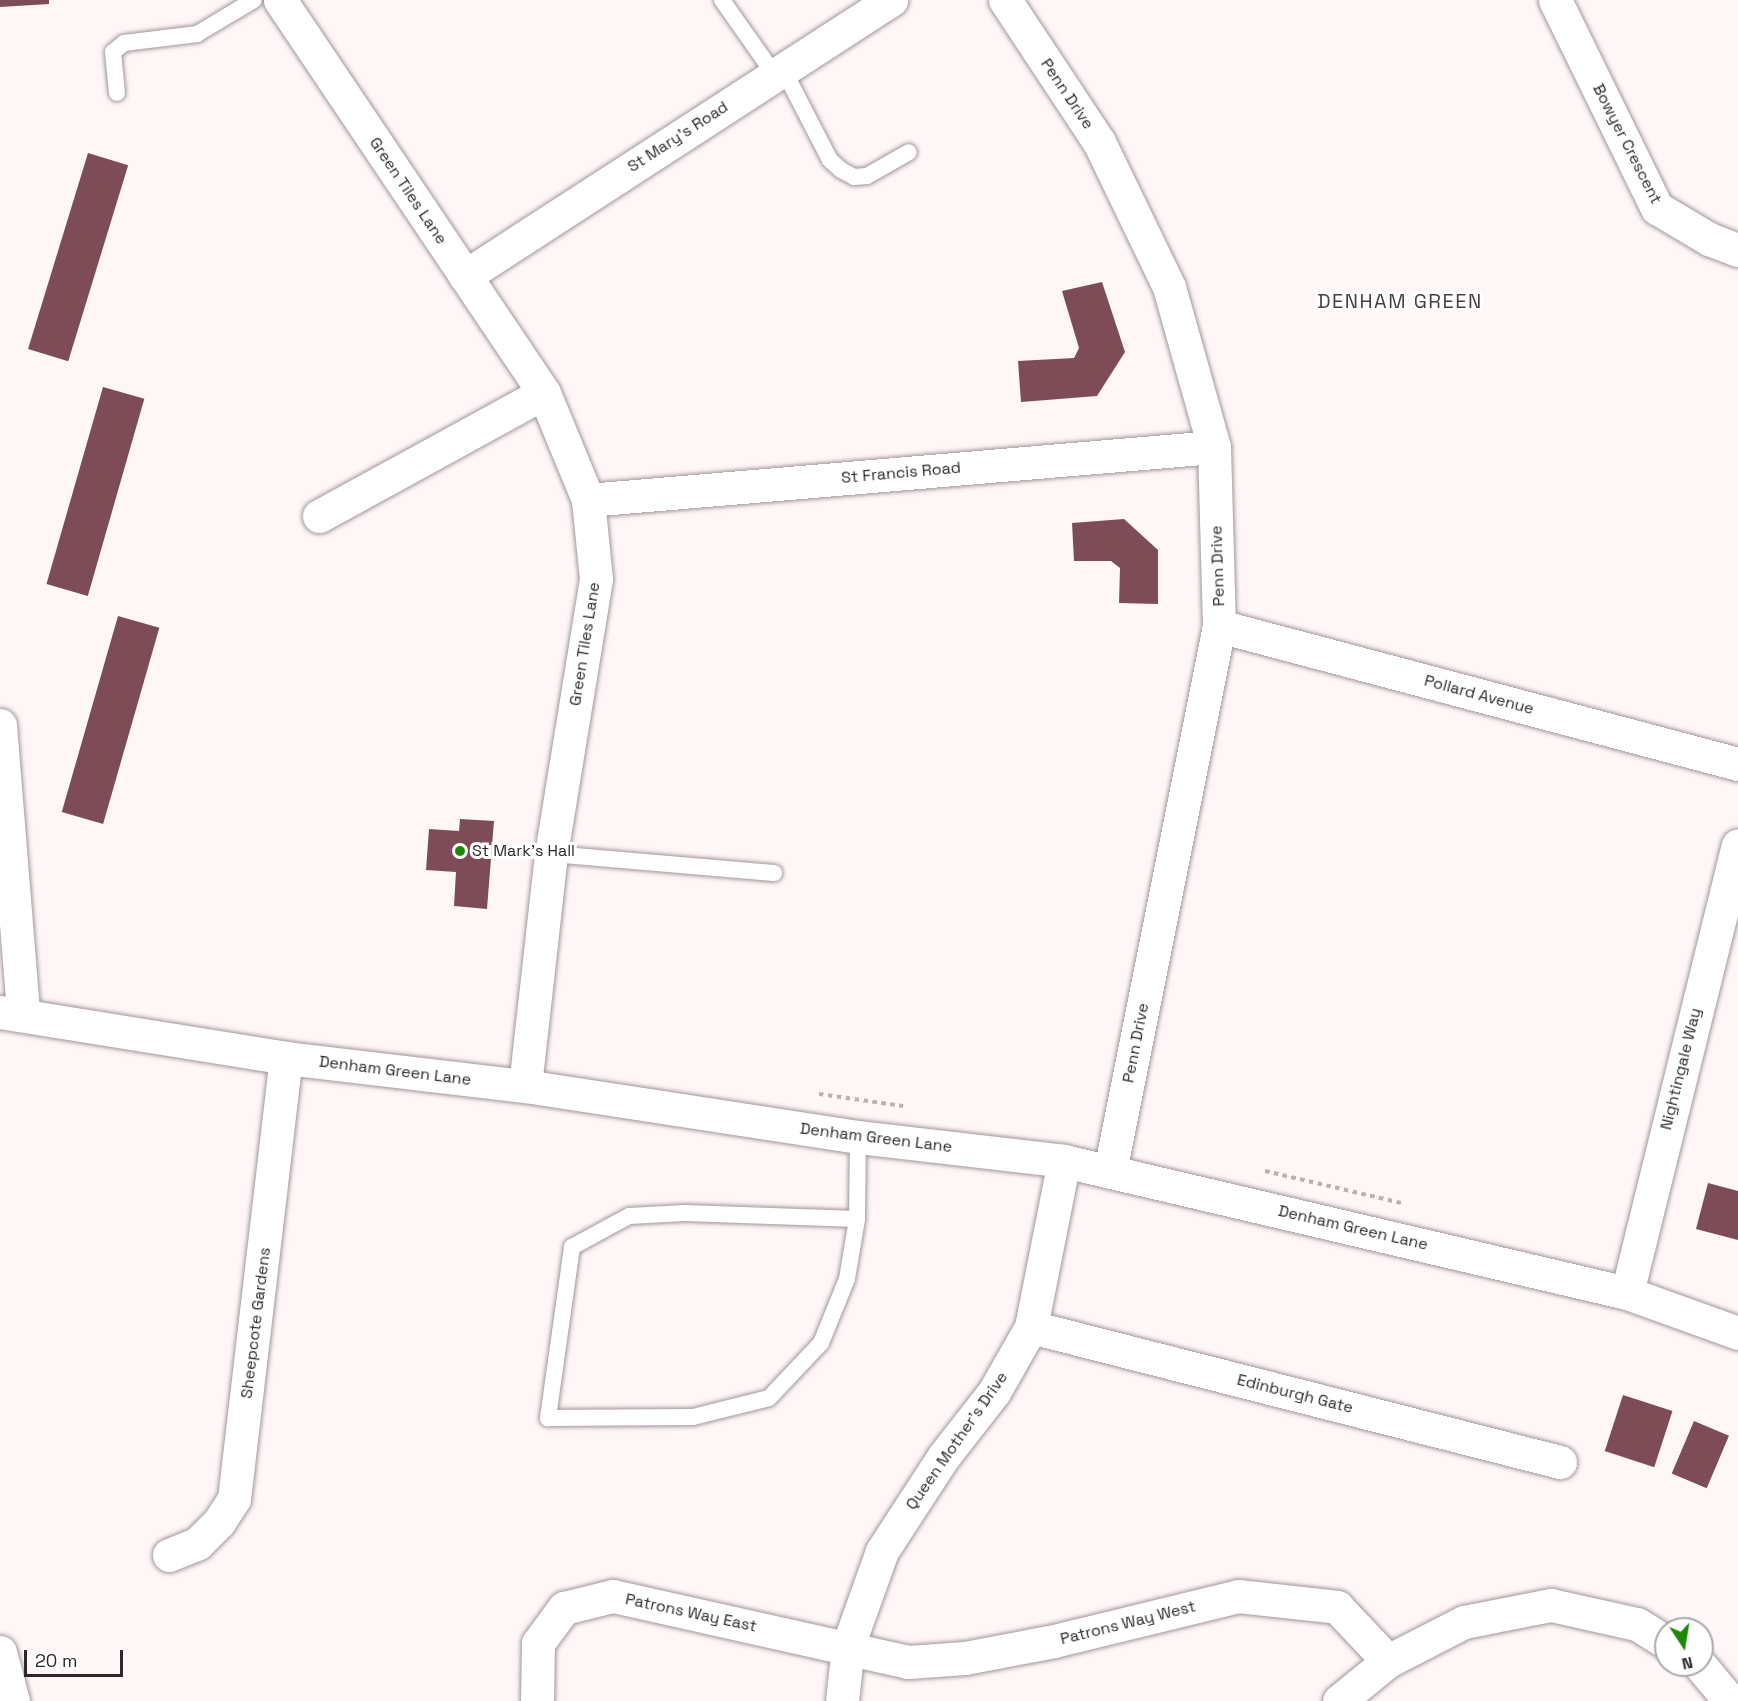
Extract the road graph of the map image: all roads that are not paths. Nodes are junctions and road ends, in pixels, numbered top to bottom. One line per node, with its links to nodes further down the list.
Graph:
1 (254, 0): 8 (lane)
2 (280, 0): 11 (street, Green Tiles Lane)
3 (722, 0): 7 (lane)
4 (891, 0): 7 (street, St Mary's Road)
5 (1005, 0): 13 (street, Penn Drive)
6 (1555, 0): 10 (street, Bowyer Crescent)
7 (778, 72): 9 (lane); 11 (street, St Mary's Road)
8 (117, 93)
9 (909, 152)
10 (1738, 250)
11 (465, 276): 12 (street, Green Tiles Lane)
12 (544, 393): 14 (street, Green Tiles Lane); 15 (street)
13 (1214, 447): 14 (street, St Francis Road); 16 (street, Penn Drive)
14 (588, 500): 19 (street, Green Tiles Lane)
15 (319, 516)
16 (1219, 626): 18 (street, Pollard Avenue); 27 (street, Penn Drive)
17 (0, 725): 22 (street)
18 (1738, 764)
19 (551, 854): 21 (lane); 24 (street, Green Tiles Lane)
20 (1737, 855): 29 (street, Nightingale Way)
21 (774, 873)
22 (12, 1013): 23 (street, Denham Green Lane)
23 (286, 1058): 24 (street, Denham Green Lane); 33 (street, Sheepcote Gardens)
24 (525, 1086): 25 (street, Denham Green Lane)
25 (858, 1137): 26 (street, Denham Green Lane); 28 (lane)
26 (1064, 1161): 27 (street, Denham Green Lane); 30 (street, Queen Mother's Drive)
27 (1110, 1171): 29 (street, Denham Green Lane)
28 (857, 1219): 28 (lane)
29 (1627, 1293): 31 (street, Denham Green Lane)
30 (1031, 1327): 32 (street, Edinburgh Gate); 35 (street, Queen Mother's Drive)
31 (1738, 1333)
32 (1560, 1462)
33 (169, 1555)
34 (1654, 1635): 37 (street)
35 (848, 1646): 37 (street, Patrons Way West); 40 (street, Patrons Way East); 41 (street, Queen Mother's Drive)
36 (0, 1652): 39 (street)
37 (1388, 1661): 42 (street)
38 (1710, 1677): 43 (street)
39 (13, 1701)
40 (537, 1701)
41 (842, 1701)
42 (1339, 1701)
43 (1730, 1701)

